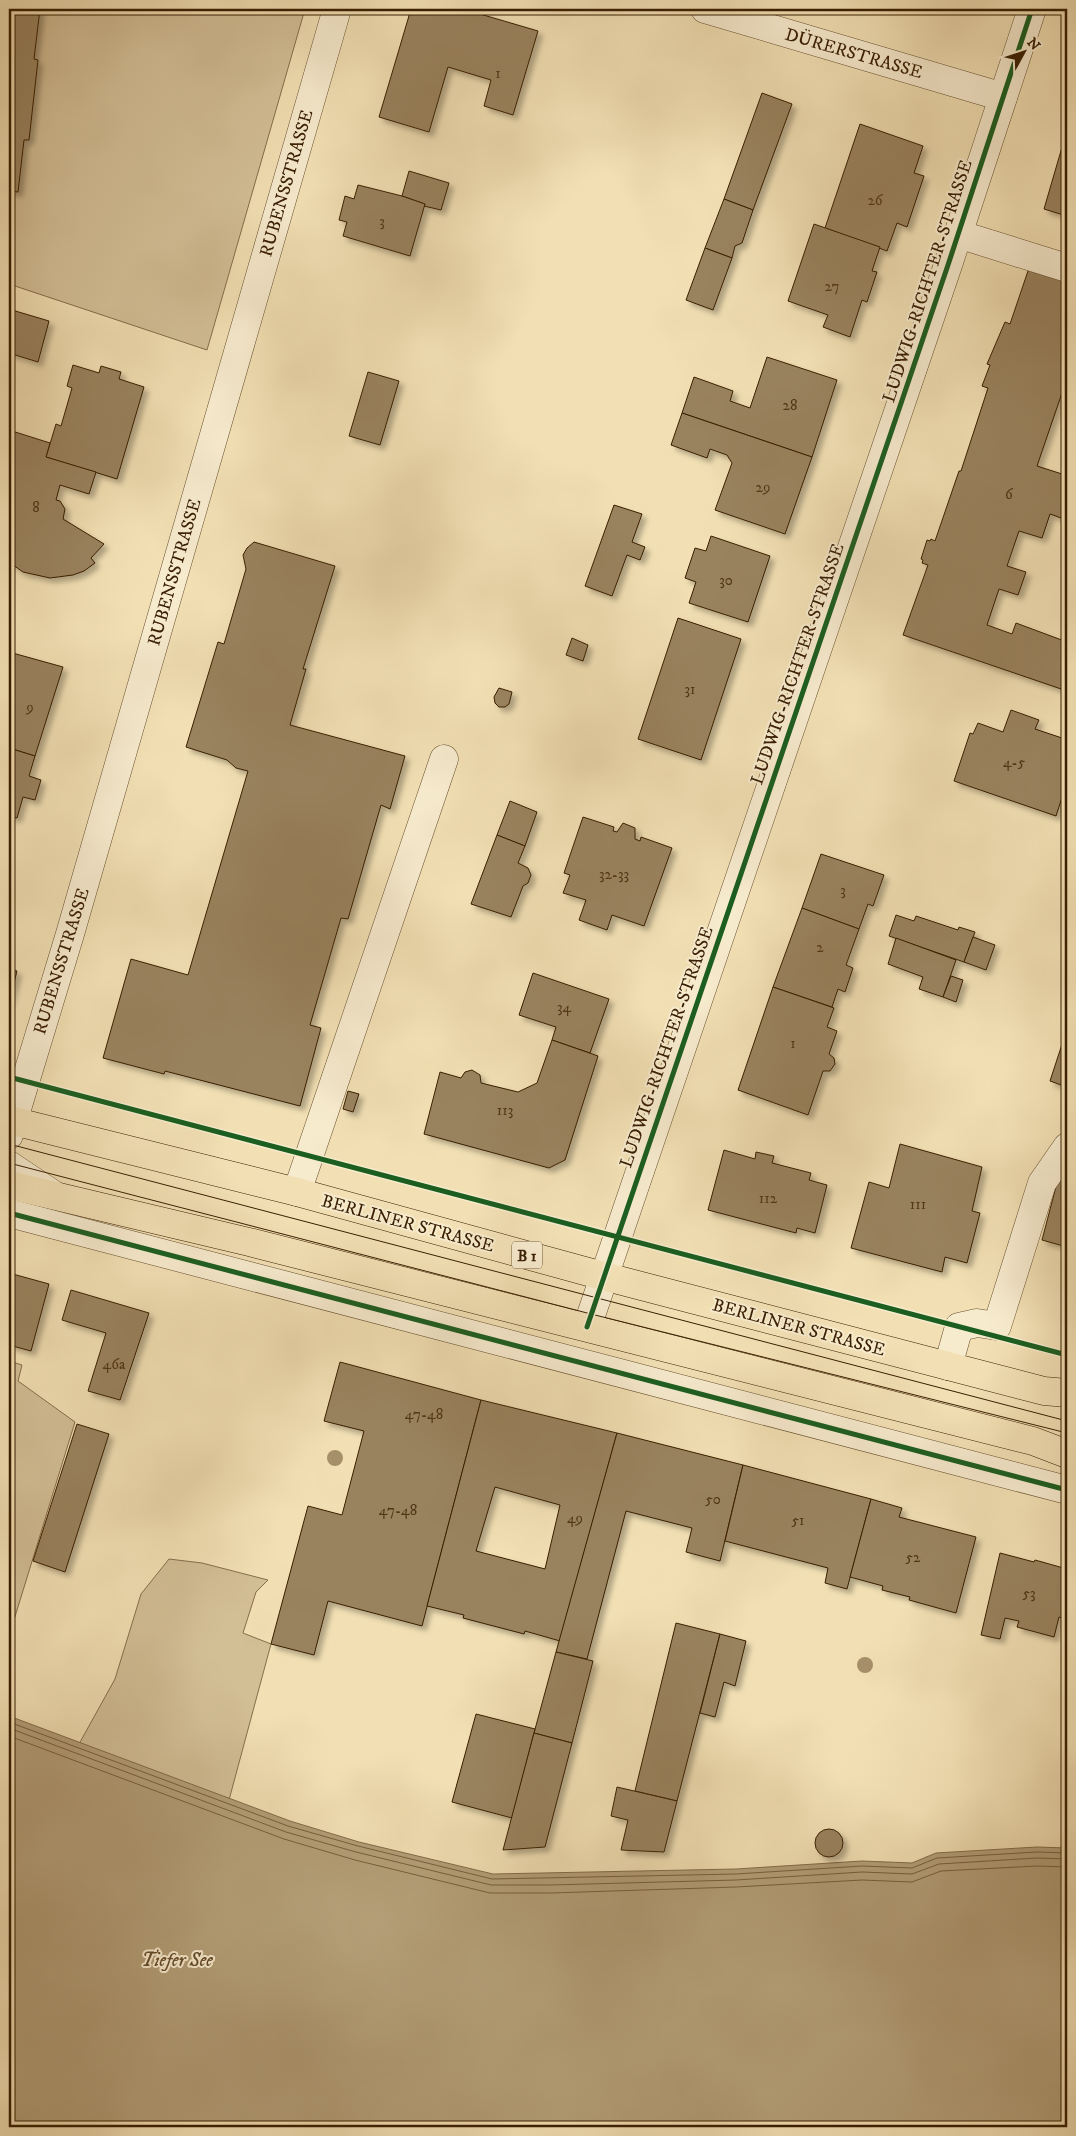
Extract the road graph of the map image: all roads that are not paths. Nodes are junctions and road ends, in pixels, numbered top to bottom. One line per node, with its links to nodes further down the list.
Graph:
1 (337, 9): 8 (street, RUBENSSTRASSE)
2 (706, 9): 4 (street, DÜRERSTRASSE)
3 (1032, 9): 4 (street, LUDWIG-RICHTER-STRASSE)
4 (1003, 96): 5 (street, LUDWIG-RICHTER-STRASSE)
5 (958, 234): 6 (street, LUDWIG-RICHTER-STRASSE); 16 (street, LUDWIG-RICHTER-STRASSE)
6 (1067, 268)
7 (444, 759): 12 (street)
8 (10, 1125): 12 (main road, BERLINER STRASSE / B 1)
9 (1067, 1147): 19 (street)
10 (9, 1165): 13 (street)
11 (9, 1185): 13 (main road)
12 (296, 1192): 16 (main road, BERLINER STRASSE / B 1)
13 (54, 1195): 15 (main road)
14 (9, 1213): 17 (street)
15 (367, 1273): 17 (street); 18 (main road)
16 (603, 1276): 18 (street, LUDWIG-RICHTER-STRASSE); 19 (main road, BERLINER STRASSE / B 1)
17 (359, 1304): 24 (street)
18 (587, 1328): 21 (main road)
19 (948, 1366): 20 (main road, BERLINER STRASSE / B 1)
20 (1067, 1393)
21 (1033, 1440): 22 (street); 23 (main road)
22 (1067, 1443)
23 (1067, 1454)
24 (1067, 1490)

